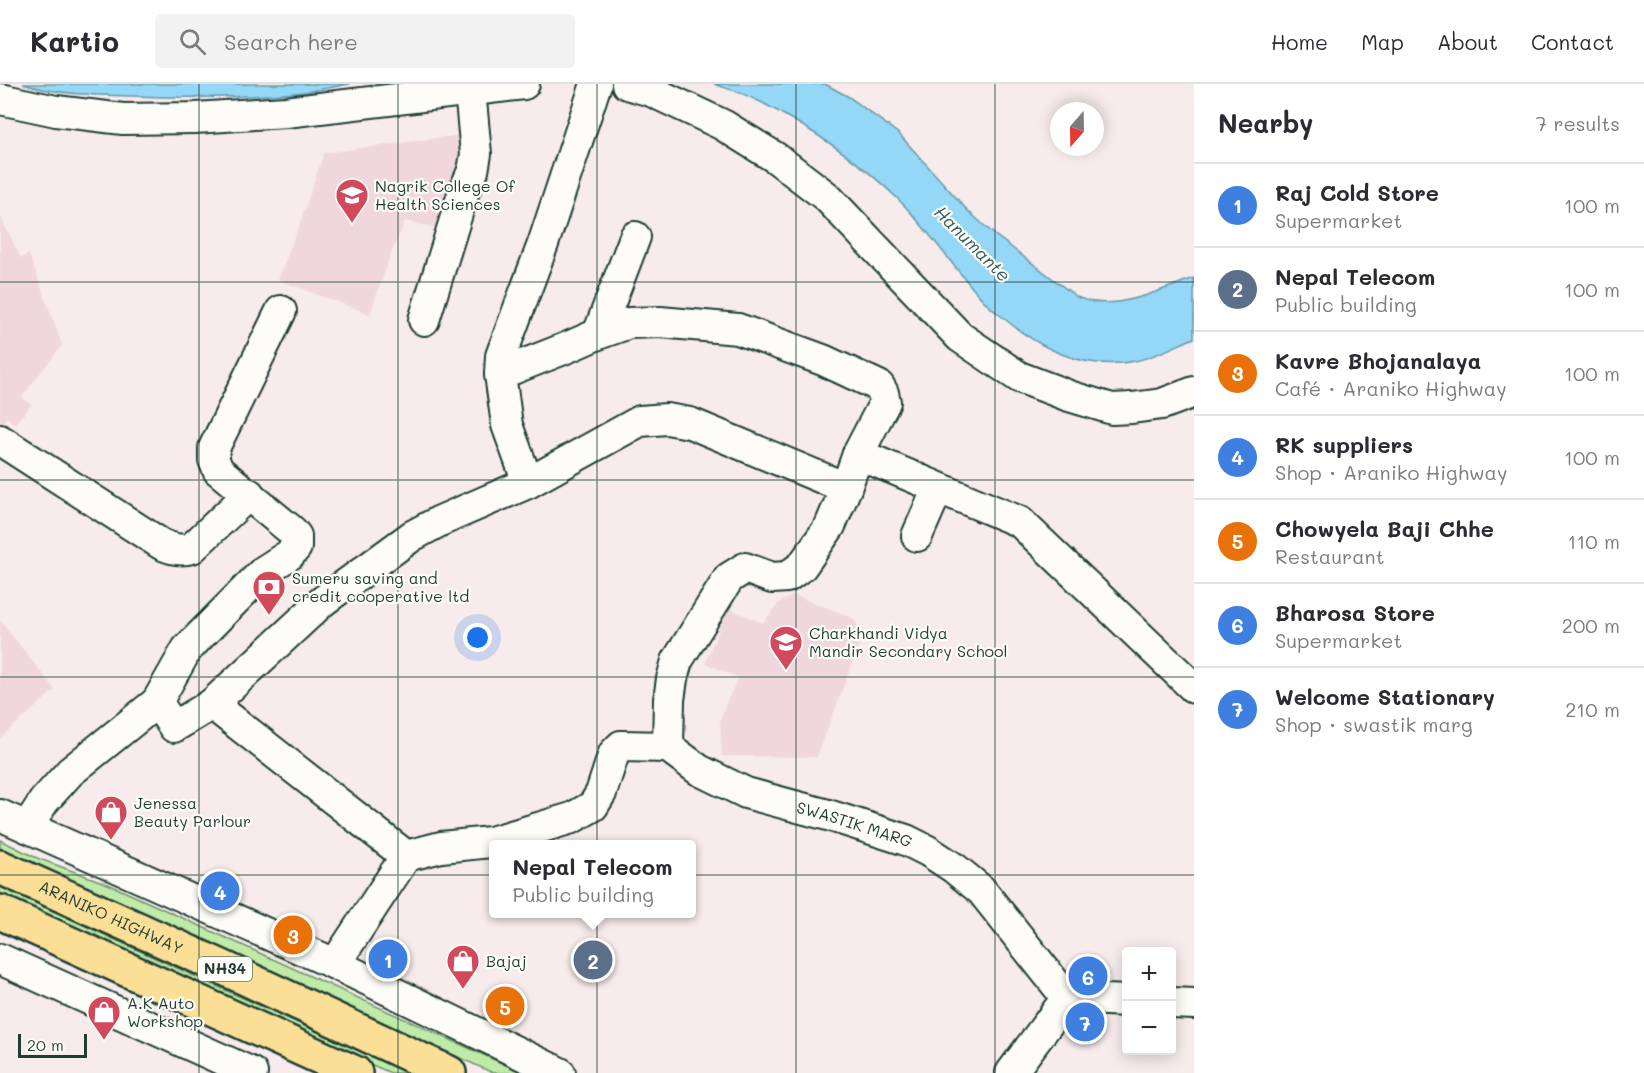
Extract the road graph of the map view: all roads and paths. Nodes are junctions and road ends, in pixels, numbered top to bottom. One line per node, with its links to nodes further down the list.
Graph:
1 (524, 84): 4 (street)
2 (596, 84): 10 (street)
3 (627, 84): 11 (street)
4 (470, 90): 5 (street); 8 (street)
5 (0, 99)
6 (635, 237): 9 (street)
7 (281, 311): 17 (street)
8 (424, 320)
9 (598, 334): 10 (street); 13 (street)
10 (500, 374): 14 (street)
11 (1194, 392)
12 (0, 440): 17 (street)
13 (858, 454): 15 (street); 16 (street)
14 (528, 483): 15 (street); 21 (street)
15 (846, 488): 22 (street)
16 (938, 488): 18 (street); 19 (street)
17 (249, 494): 20 (street)
18 (917, 536)
19 (1194, 688)
20 (157, 702): 21 (street); 23 (street)
21 (212, 705): 26 (street)
22 (668, 747): 24 (street); 31 (street, SWASTIK MARG)
23 (13, 821): 30 (street)
24 (498, 840)
25 (489, 842): 26 (street)
26 (406, 856): 30 (street)
27 (0, 867): 37 (highway, ARANIKO HIGHWAY / NH34)
28 (0, 912): 36 (highway, NH34)
29 (0, 959): 35 (street)
30 (335, 964): 38 (street)
31 (1067, 998): 32 (street); 39 (street)
32 (1122, 1001)
33 (1176, 1003): 34 (street)
34 (1194, 1004)
35 (252, 1073)
36 (355, 1073)
37 (449, 1073)
38 (560, 1073)
39 (1011, 1073)

